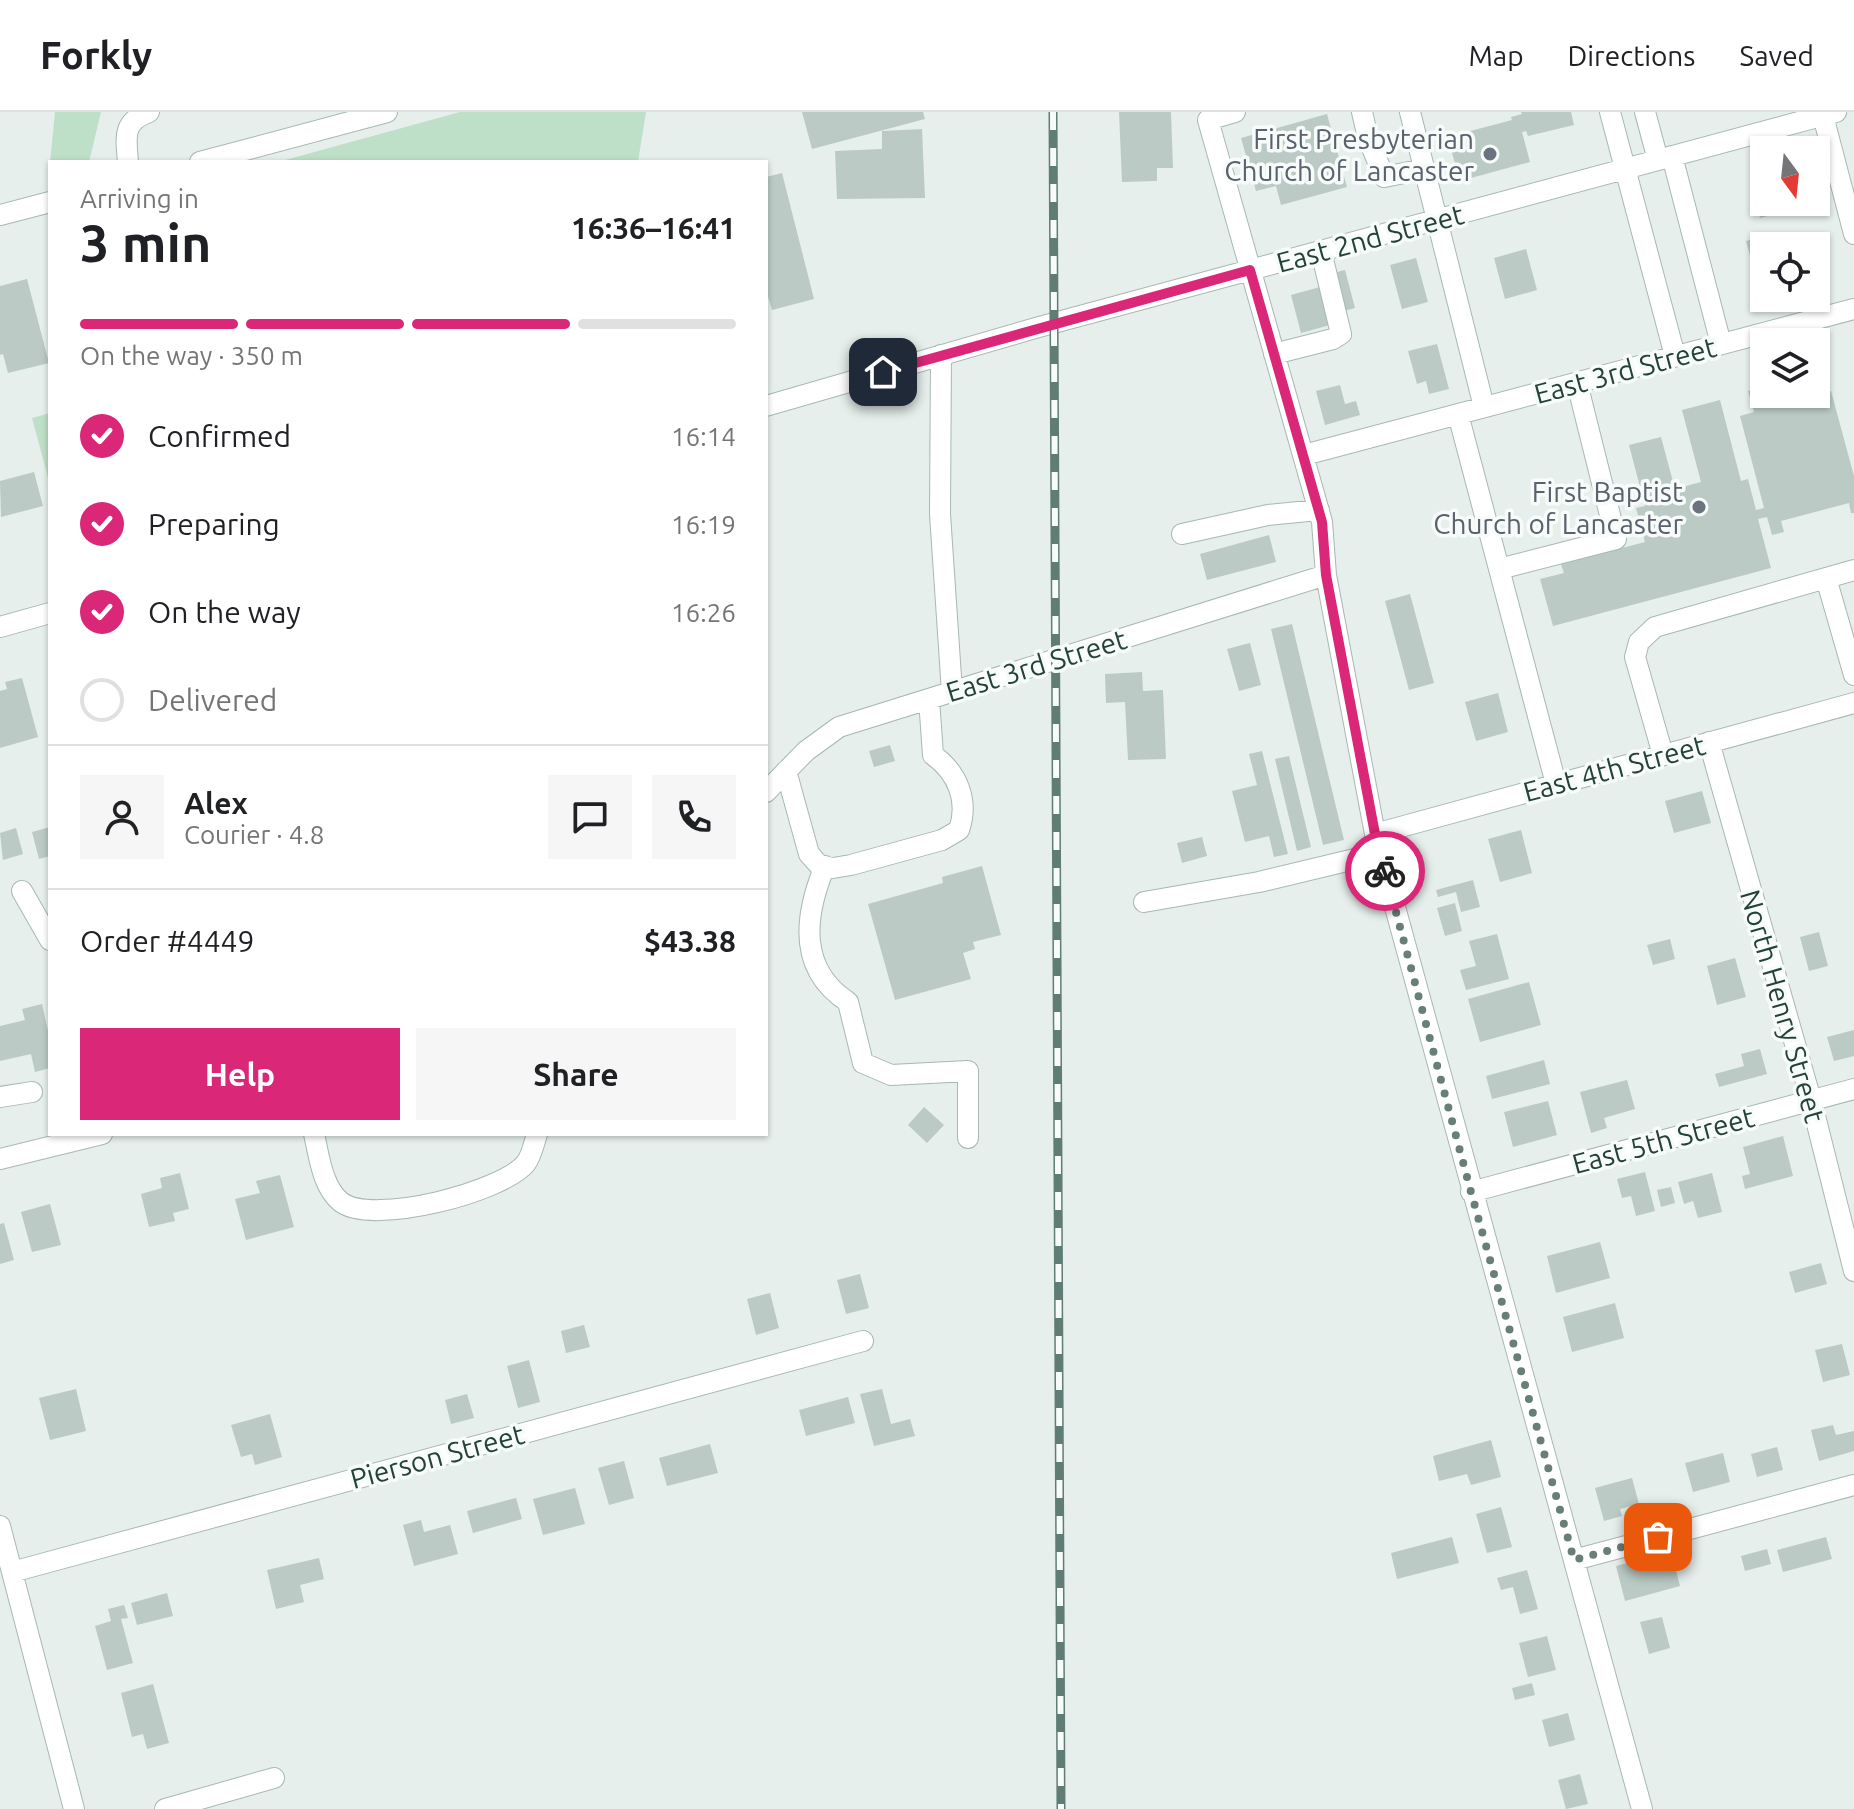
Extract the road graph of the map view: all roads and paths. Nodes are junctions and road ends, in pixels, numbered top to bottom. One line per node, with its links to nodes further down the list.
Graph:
1 (149, 112): 11 (street)
2 (387, 112): 9 (street)
3 (1235, 112): 20 (street)
4 (1362, 112): 13 (street)
5 (1410, 112): 13 (street)
6 (1610, 112): 14 (street)
7 (1645, 112): 10 (street)
8 (1827, 113): 10 (street, East 2nd Street); 18 (street)
9 (364, 115): 12 (street)
10 (1665, 158): 14 (street, East 2nd Street); 22 (street)
11 (128, 160)
12 (207, 160)
13 (1424, 169): 17 (street)
14 (1625, 169): 17 (street, East 2nd Street); 25 (street)
15 (48, 203): 16 (street)
16 (0, 215)
17 (1436, 220): 19 (street, East 2nd Street); 28 (street)
18 (1854, 234)
19 (1321, 251): 20 (street, East 2nd Street); 23 (street)
20 (1250, 270): 23 (street); 24 (street, East 2nd Street)
21 (1854, 311): 22 (street, East 3rd Street)
22 (1721, 344): 25 (street, East 3rd Street)
23 (1274, 354): 30 (street)
24 (941, 355): 27 (street, East 2nd Street); 40 (street)
25 (1675, 356): 26 (street, East 3rd Street)
26 (1577, 383): 28 (street, East 3rd Street); 33 (street)
27 (768, 405)
28 (1484, 407): 29 (street, East 3rd Street)
29 (1458, 414): 30 (street, East 3rd Street); 33 (street)
30 (1304, 455): 31 (street)
31 (1319, 510): 32 (street); 35 (street)
32 (1182, 534)
33 (1499, 569): 46 (street)
34 (1854, 570): 36 (street)
35 (1326, 575): 40 (street, East 3rd Street); 48 (street)
36 (1826, 578): 39 (street); 44 (street)
37 (48, 614): 38 (street)
38 (0, 627)
39 (1854, 675)
40 (952, 692): 41 (street, East 3rd Street)
41 (929, 699): 45 (street, East 3rd Street); 49 (street)
42 (1854, 703): 43 (street, East 4th Street)
43 (1709, 742): 44 (street, East 4th Street); 56 (street, North Henry Street)
44 (1663, 755): 46 (street, East 4th Street)
45 (786, 771): 47 (street, East 3rd Street); 49 (street)
46 (1556, 784): 48 (street, East 4th Street)
47 (768, 790)
48 (1378, 844): 51 (street, East 4th Street); 62 (street)
49 (825, 866): 60 (street)
50 (22, 891): 52 (street)
51 (1144, 902)
52 (48, 936)
53 (1854, 1089): 56 (street, East 5th Street)
54 (32, 1092): 55 (street)
55 (0, 1097)
56 (1811, 1100): 62 (street, East 5th Street); 63 (street, North Henry Street)
57 (94, 1136): 61 (street)
58 (314, 1136): 59 (street)
59 (536, 1136)
60 (968, 1138)
61 (0, 1159)
62 (1471, 1192): 67 (street)
63 (1854, 1271)
64 (863, 1341): 68 (street, Pierson Street)
65 (1854, 1485): 67 (street)
66 (0, 1526): 68 (street)
67 (1574, 1560): 72 (street)
68 (12, 1572): 70 (street)
69 (274, 1778): 71 (street)
70 (74, 1809)
71 (165, 1809)
72 (1642, 1809)

